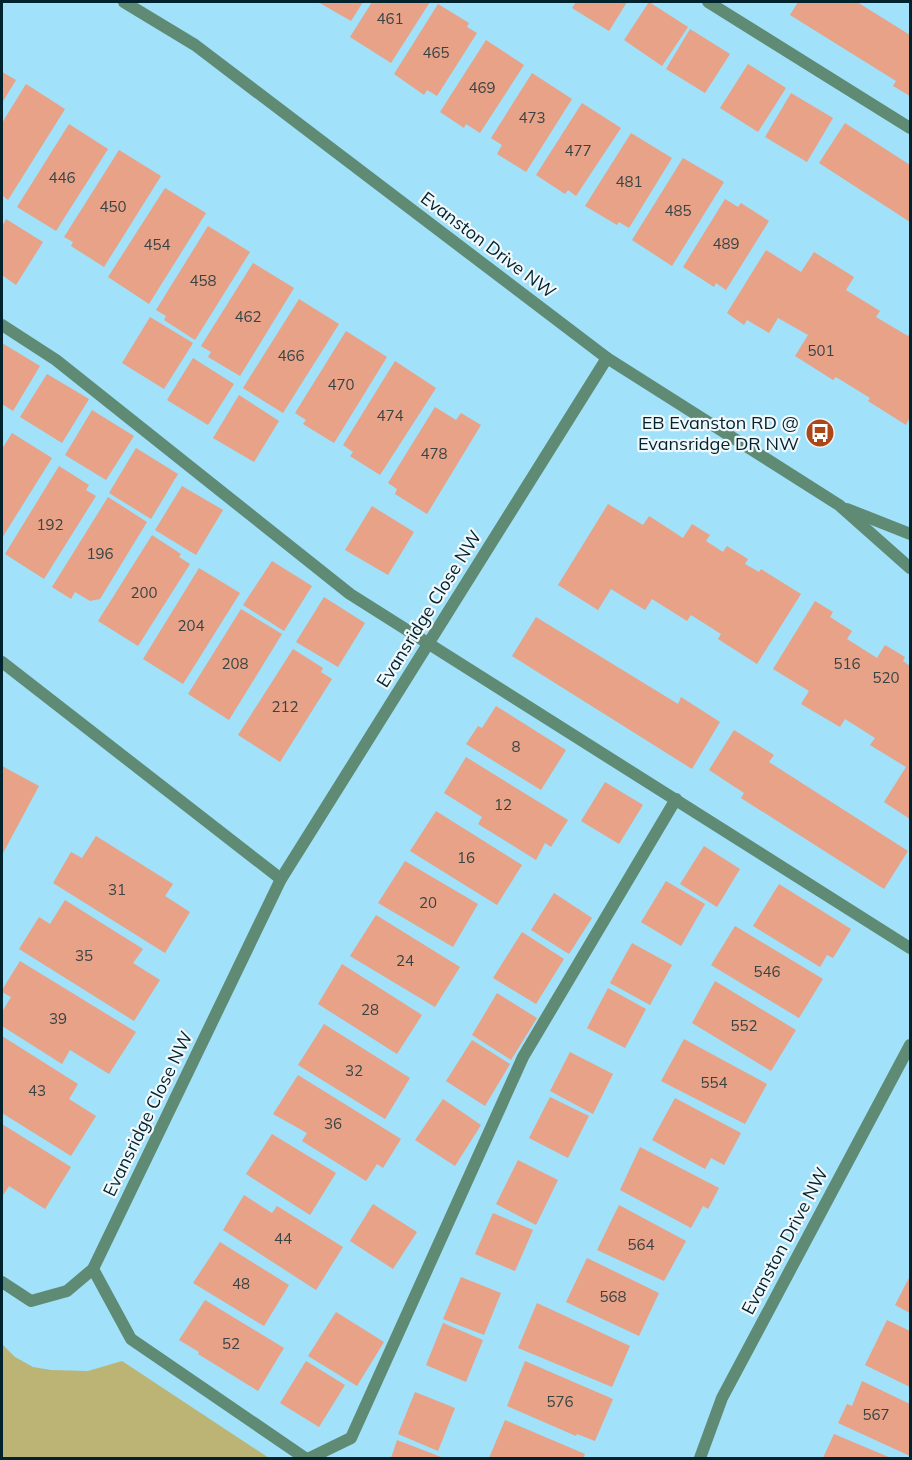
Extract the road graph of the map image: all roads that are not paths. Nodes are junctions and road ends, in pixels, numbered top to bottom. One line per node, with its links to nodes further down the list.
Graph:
1 (124, 2): 5 (street, Evanston Drive NW)
2 (708, 2): 3 (street)
3 (910, 128)
4 (2, 325): 9 (street)
5 (607, 358): 6 (street, Evanston Drive NW); 9 (street, Evansridge Close NW)
6 (839, 505): 7 (street, Evanston Drive NW); 8 (street, Evanston Drive NW)
7 (910, 534)
8 (910, 567)
9 (429, 643): 11 (street); 12 (street, Evansridge Close NW)
10 (2, 662): 12 (street)
11 (676, 799): 13 (street); 18 (street)
12 (281, 879): 15 (street, Evansridge Close NW)
13 (910, 948)
14 (910, 1045): 19 (street, Evanston Drive NW)
15 (93, 1269): 16 (street, Evansridge Close NW); 17 (street)
16 (2, 1282)
17 (305, 1458)
18 (310, 1458)
19 (700, 1458)

